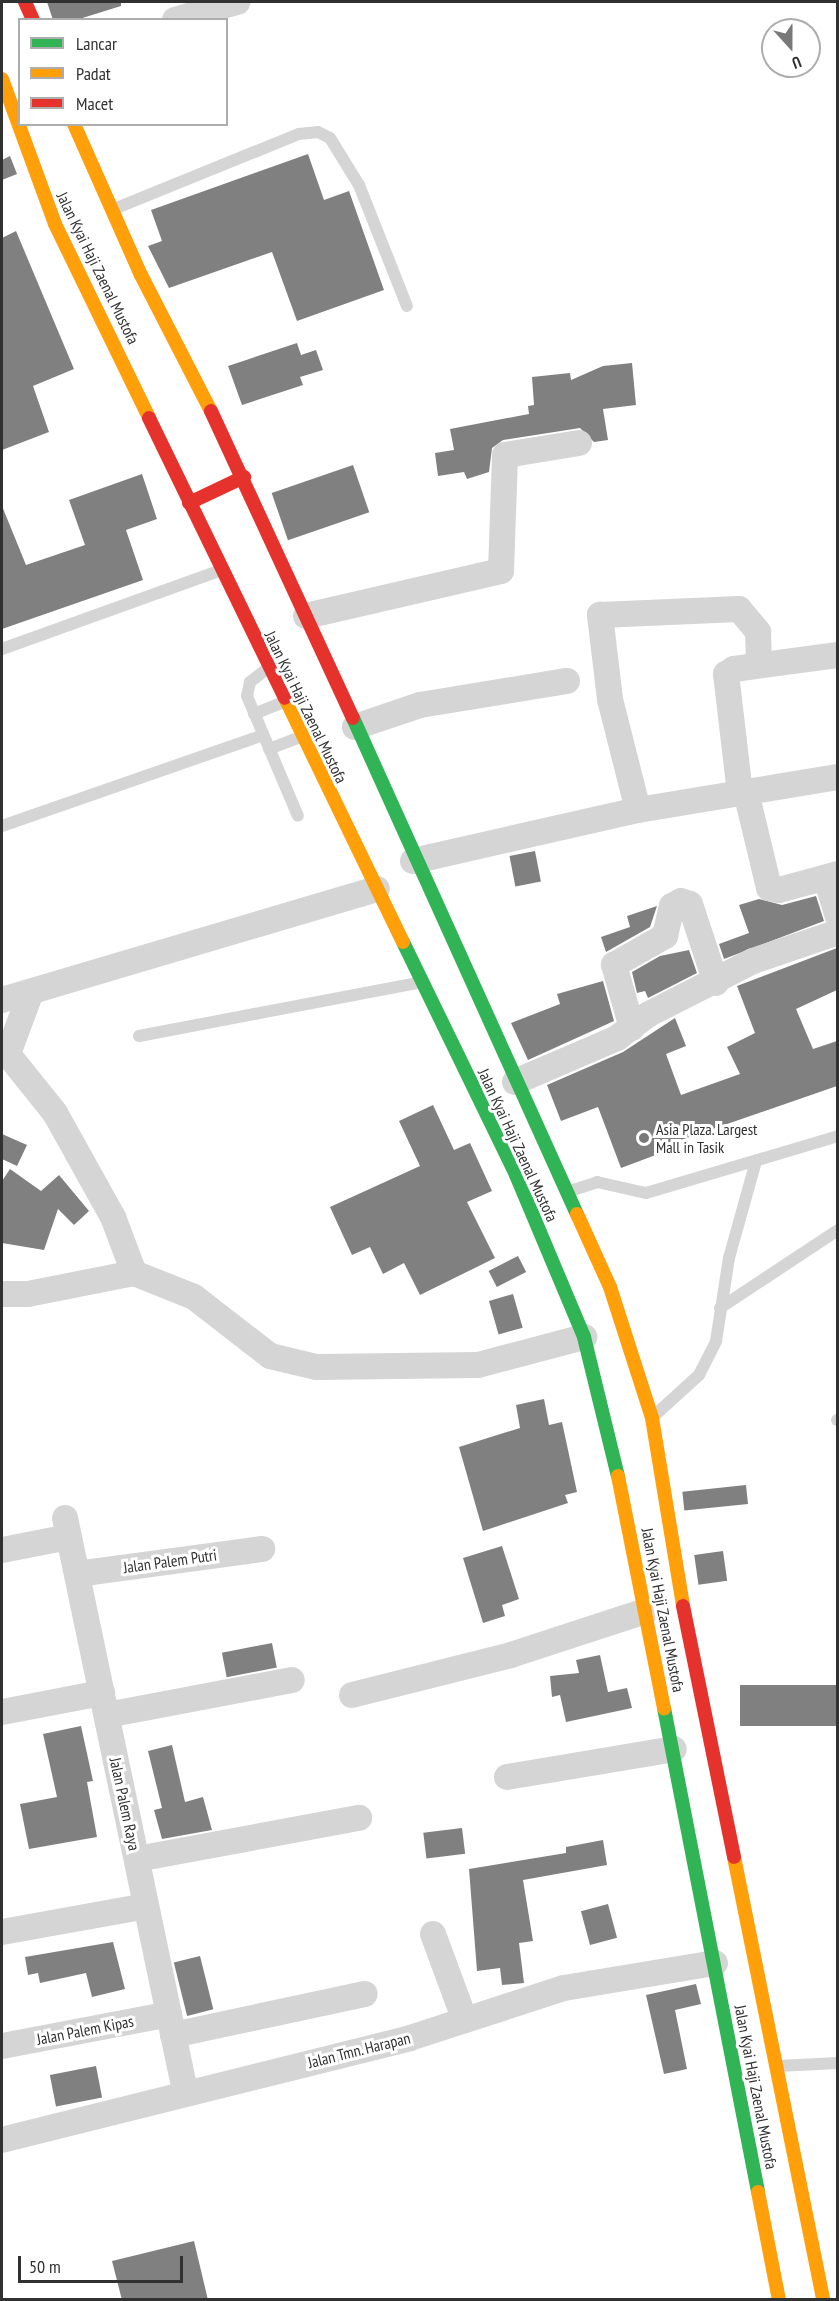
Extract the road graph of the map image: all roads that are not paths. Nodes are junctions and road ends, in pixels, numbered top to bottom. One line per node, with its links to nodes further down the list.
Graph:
1 (25, 2): 3 (main road)
2 (237, 2): 4 (street)
3 (32, 18)
4 (182, 18)
5 (18, 73): 6 (street)
6 (2, 80): 7 (main road, Jalan Kyai Haji Zaenal Mustofa)
7 (18, 123)
8 (19, 126): 14 (main road, Jalan Kyai Haji Zaenal Mustofa)
9 (75, 126): 10 (main road, Jalan Kyai Haji Zaenal Mustofa)
10 (110, 210): 11 (lane); 13 (main road, Jalan Kyai Haji Zaenal Mustofa)
11 (407, 306)
12 (579, 443): 16 (street)
13 (244, 477): 14 (main road); 16 (main road, Jalan Kyai Haji Zaenal Mustofa)
14 (189, 503): 15 (main road, Jalan Kyai Haji Zaenal Mustofa)
15 (223, 570): 17 (lane); 20 (main road, Jalan Kyai Haji Zaenal Mustofa)
16 (306, 616): 24 (main road, Jalan Kyai Haji Zaenal Mustofa)
17 (2, 649)
18 (837, 654): 19 (street)
19 (759, 664): 29 (street); 30 (street)
20 (269, 667): 22 (main road, Jalan Kyai Haji Zaenal Mustofa); 23 (lane)
21 (567, 681): 24 (street)
22 (283, 702): 23 (lane); 26 (main road, Jalan Kyai Haji Zaenal Mustofa)
23 (255, 714): 25 (lane)
24 (355, 727): 33 (main road, Jalan Kyai Haji Zaenal Mustofa)
25 (263, 735): 27 (lane); 32 (lane)
26 (301, 738): 27 (lane); 35 (main road, Jalan Kyai Haji Zaenal Mustofa)
27 (269, 749): 31 (lane)
28 (837, 777): 29 (street)
29 (743, 793): 30 (street); 34 (street)
30 (638, 810): 33 (street)
31 (298, 816)
32 (2, 826)
33 (413, 861): 45 (main road, Jalan Kyai Haji Zaenal Mustofa)
34 (831, 876): 36 (street)
35 (377, 889): 38 (main road, Jalan Kyai Haji Zaenal Mustofa); 40 (street)
36 (837, 917)
37 (837, 932): 39 (street)
38 (423, 981): 43 (lane); 47 (main road, Jalan Kyai Haji Zaenal Mustofa)
39 (716, 983): 42 (street); 42 (street)
40 (31, 992): 41 (street); 44 (street)
41 (2, 1000)
42 (632, 1028): 45 (street)
43 (139, 1036)
44 (5, 1049): 52 (street)
45 (515, 1082): 46 (main road, Jalan Kyai Haji Zaenal Mustofa)
46 (534, 1117): 47 (main road); 50 (main road, Jalan Kyai Haji Zaenal Mustofa)
47 (492, 1126): 55 (main road, Jalan Kyai Haji Zaenal Mustofa)
48 (837, 1136): 49 (lane)
49 (756, 1161): 50 (lane); 54 (lane)
50 (566, 1192): 56 (main road, Jalan Kyai Haji Zaenal Mustofa)
51 (837, 1230): 54 (lane)
52 (134, 1273): 53 (street); 55 (street)
53 (2, 1294)
54 (720, 1308): 56 (lane)
55 (584, 1337): 57 (main road, Jalan Kyai Haji Zaenal Mustofa)
56 (652, 1418): 58 (main road, Jalan Kyai Haji Zaenal Mustofa)
57 (628, 1465): 58 (main road); 62 (main road, Jalan Kyai Haji Zaenal Mustofa)
58 (659, 1465): 72 (main road, Jalan Kyai Haji Zaenal Mustofa)
59 (262, 1549): 61 (street, Jalan Palem Putri)
60 (2, 1550): 61 (street, Jalan Palem Raya)
61 (77, 1574): 65 (street, Jalan Palem Raya)
62 (646, 1611): 64 (street); 67 (main road, Jalan Kyai Haji Zaenal Mustofa)
63 (292, 1680): 65 (street)
64 (351, 1695)
65 (104, 1704): 66 (street); 70 (street, Jalan Palem Raya)
66 (2, 1712)
67 (674, 1749): 68 (street); 73 (main road, Jalan Kyai Haji Zaenal Mustofa)
68 (507, 1777)
69 (359, 1818): 70 (street)
70 (137, 1858): 71 (street, Jalan Palem Raya)
71 (146, 1906): 74 (street); 79 (street, Jalan Palem Raya)
72 (747, 1917): 73 (main road); 82 (main road, Jalan Kyai Haji Zaenal Mustofa)
73 (718, 1922): 76 (main road, Jalan Kyai Haji Zaenal Mustofa)
74 (2, 1932)
75 (433, 1934): 78 (street)
76 (716, 1963): 78 (street, Jalan Tmn. Harapan); 86 (main road, Jalan Kyai Haji Zaenal Mustofa)
77 (365, 1994): 79 (street, Jalan Palem Kipas)
78 (464, 2018): 83 (street, Jalan Tmn. Harapan)
79 (171, 2024): 80 (street, Jalan Palem Kipas); 83 (street, Jalan Palem Raya)
80 (2, 2046)
81 (837, 2063): 82 (lane)
82 (777, 2066): 85 (main road, Jalan Kyai Haji Zaenal Mustofa)
83 (185, 2091): 84 (street, Jalan Tmn. Harapan)
84 (2, 2140)
85 (792, 2145): 86 (main road); 88 (main road, Jalan Kyai Haji Zaenal Mustofa)
86 (762, 2149): 87 (main road, Jalan Kyai Haji Zaenal Mustofa)
87 (779, 2300)
88 (823, 2300)

